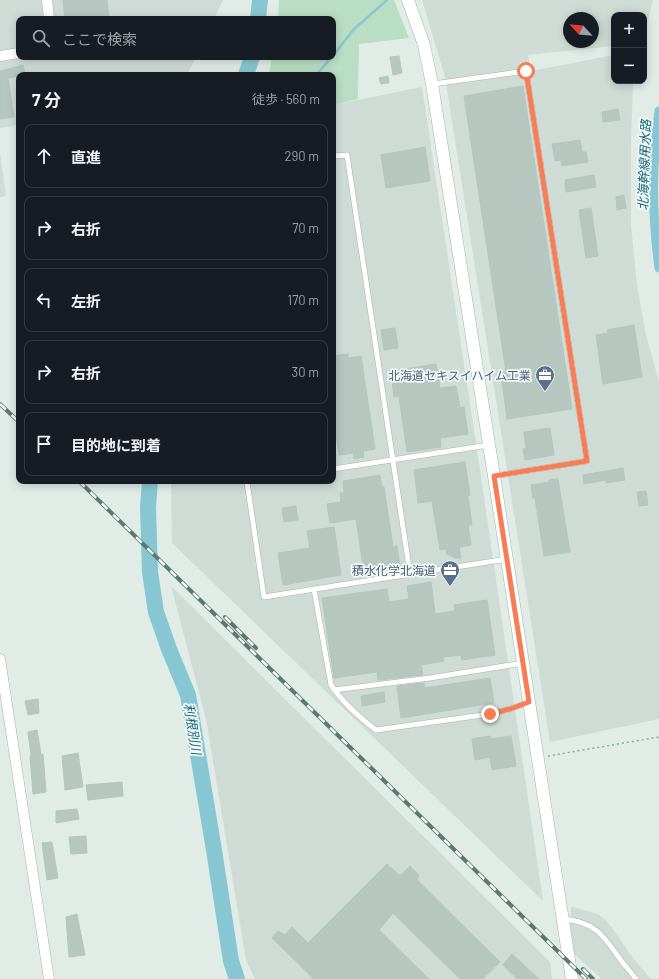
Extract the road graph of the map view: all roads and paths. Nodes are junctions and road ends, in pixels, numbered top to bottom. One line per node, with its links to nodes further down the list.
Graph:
1 (47, 0): 3 (street)
2 (408, 0): 6 (street)
3 (50, 16)
4 (16, 53): 5 (street)
5 (0, 56)
6 (432, 84): 8 (street); 11 (lane)
7 (336, 156): 9 (lane)
8 (490, 445): 9 (lane); 11 (street)
9 (393, 460): 10 (lane); 14 (lane)
10 (336, 469)
11 (494, 476): 13 (street)
12 (249, 484): 15 (lane)
13 (507, 559): 14 (lane); 17 (street)
14 (410, 574): 15 (lane)
15 (314, 589): 18 (lane)
16 (0, 659): 23 (street)
17 (523, 663): 18 (lane); 19 (street)
18 (334, 690): 19 (lane)
19 (529, 702): 21 (street)
20 (659, 737): 21 (path)
21 (538, 758): 22 (street)
22 (563, 919): 24 (street); 25 (lane)
23 (49, 979)
24 (572, 979)
25 (636, 979)

